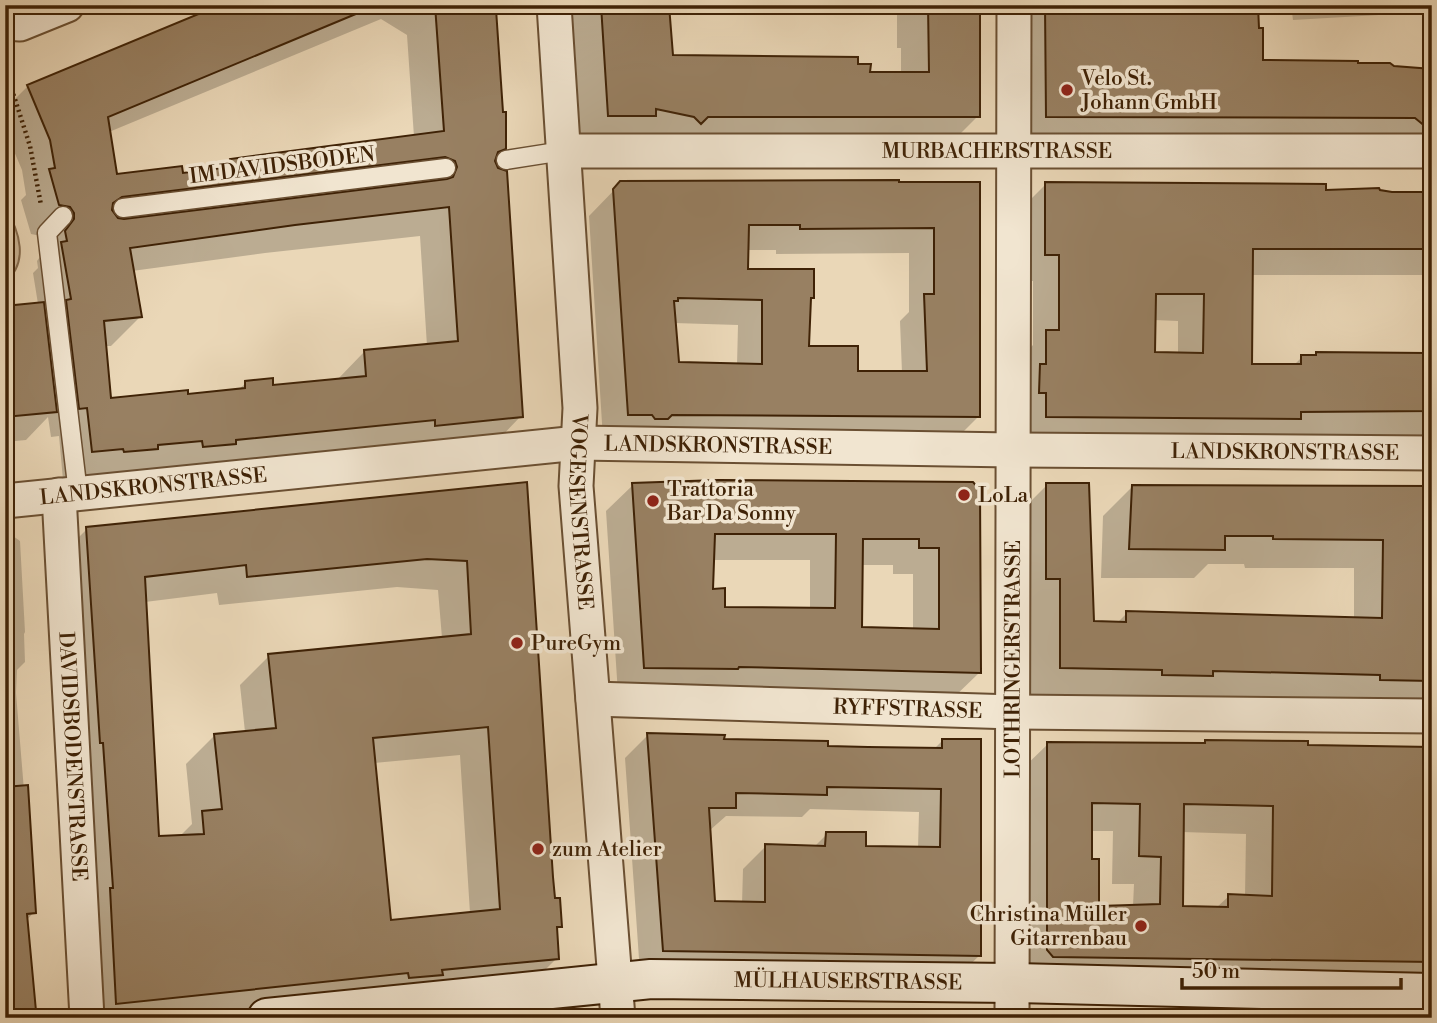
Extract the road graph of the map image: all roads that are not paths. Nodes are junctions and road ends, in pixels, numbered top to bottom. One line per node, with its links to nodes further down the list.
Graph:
1 (67, 5): 4 (street)
2 (554, 5): 6 (street, VOGESENSTRASSE)
3 (1014, 5): 5 (street, LOTHRINGERSTRASSE)
4 (5, 23)
5 (1014, 149): 6 (street, MURBACHERSTRASSE); 7 (street, MURBACHERSTRASSE); 13 (street, LOTHRINGERSTRASSE)
6 (563, 150): 8 (lane); 12 (street, VOGESENSTRASSE)
7 (1432, 150)
8 (506, 160)
9 (446, 167): 10 (lane, IM DAVIDSBODEN)
10 (123, 208)
11 (63, 216): 15 (lane)
12 (578, 443): 13 (street, LANDSKRONSTRASSE); 15 (street, LANDSKRONSTRASSE); 17 (street, VOGESENSTRASSE)
13 (1012, 450): 14 (street, LANDSKRONSTRASSE); 18 (street, LOTHRINGERSTRASSE)
14 (1432, 453)
15 (69, 494): 16 (street, LANDSKRONSTRASSE); 23 (street, DAVIDSBODENSTRASSE)
16 (5, 501)
17 (593, 699): 18 (street, RYFFSTRASSE); 21 (street, VOGESENSTRASSE)
18 (1014, 712): 19 (street, RYFFSTRASSE); 22 (street, LOTHRINGERSTRASSE)
19 (1432, 716)
20 (1432, 993): 22 (street, MÜLHAUSERSTRASSE)
21 (617, 1000): 22 (street, MÜLHAUSERSTRASSE); 24 (street, MÜLHAUSERSTRASSE)
22 (1012, 1000)
23 (87, 1018)
24 (267, 1018)

